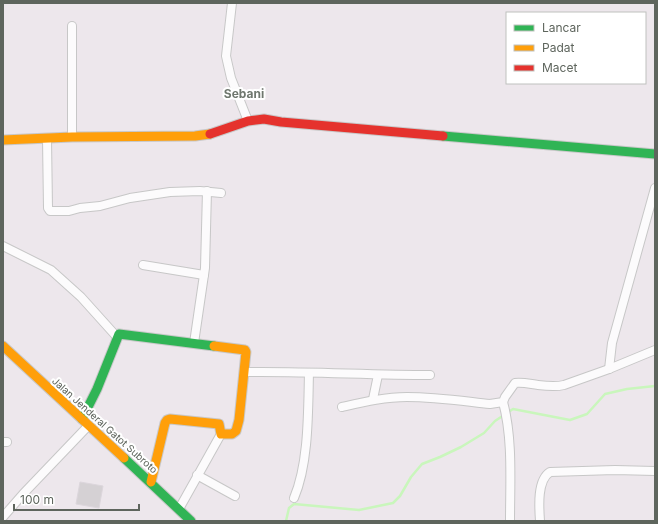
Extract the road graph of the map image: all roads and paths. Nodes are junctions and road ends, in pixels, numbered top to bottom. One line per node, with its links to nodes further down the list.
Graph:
1 (232, 3): 3 (street)
2 (72, 26): 4 (street)
3 (248, 120): 4 (main road); 7 (main road)
4 (72, 137): 5 (main road)
5 (47, 139): 6 (main road); 9 (street)
6 (3, 140)
7 (655, 154)
8 (655, 188): 18 (street)
9 (207, 191): 10 (street); 13 (street)
10 (221, 193)
11 (3, 246): 14 (street)
12 (143, 265): 13 (street)
13 (204, 275): 15 (street)
14 (117, 337): 15 (main road); 26 (main road)
15 (194, 343): 19 (main road)
16 (3, 346): 26 (main road, Jalan Jenderal Gatot Subroto)
17 (655, 350): 18 (street)
18 (609, 369): 24 (street)
19 (244, 372): 20 (street); 28 (main road)
20 (309, 373): 21 (street); 33 (street)
21 (378, 375): 22 (street); 23 (street)
22 (430, 375)
23 (373, 399): 24 (street); 25 (street)
24 (504, 404): 37 (street)
25 (342, 407)
26 (82, 418): 27 (main road, Jalan Jenderal Gatot Subroto)
27 (90, 425): 31 (main road, Jalan Jenderal Gatot Subroto); 35 (street)
28 (221, 434): 30 (street); 31 (main road)
29 (655, 471): 38 (street)
30 (197, 475): 32 (street); 34 (street)
31 (151, 482): 34 (main road, Jalan Jenderal Gatot Subroto)
32 (235, 496)
33 (294, 498)
34 (179, 509): 36 (main road, Jalan Jenderal Gatot Subroto)
35 (3, 517)
36 (191, 521)
37 (510, 521)
38 (540, 521)

